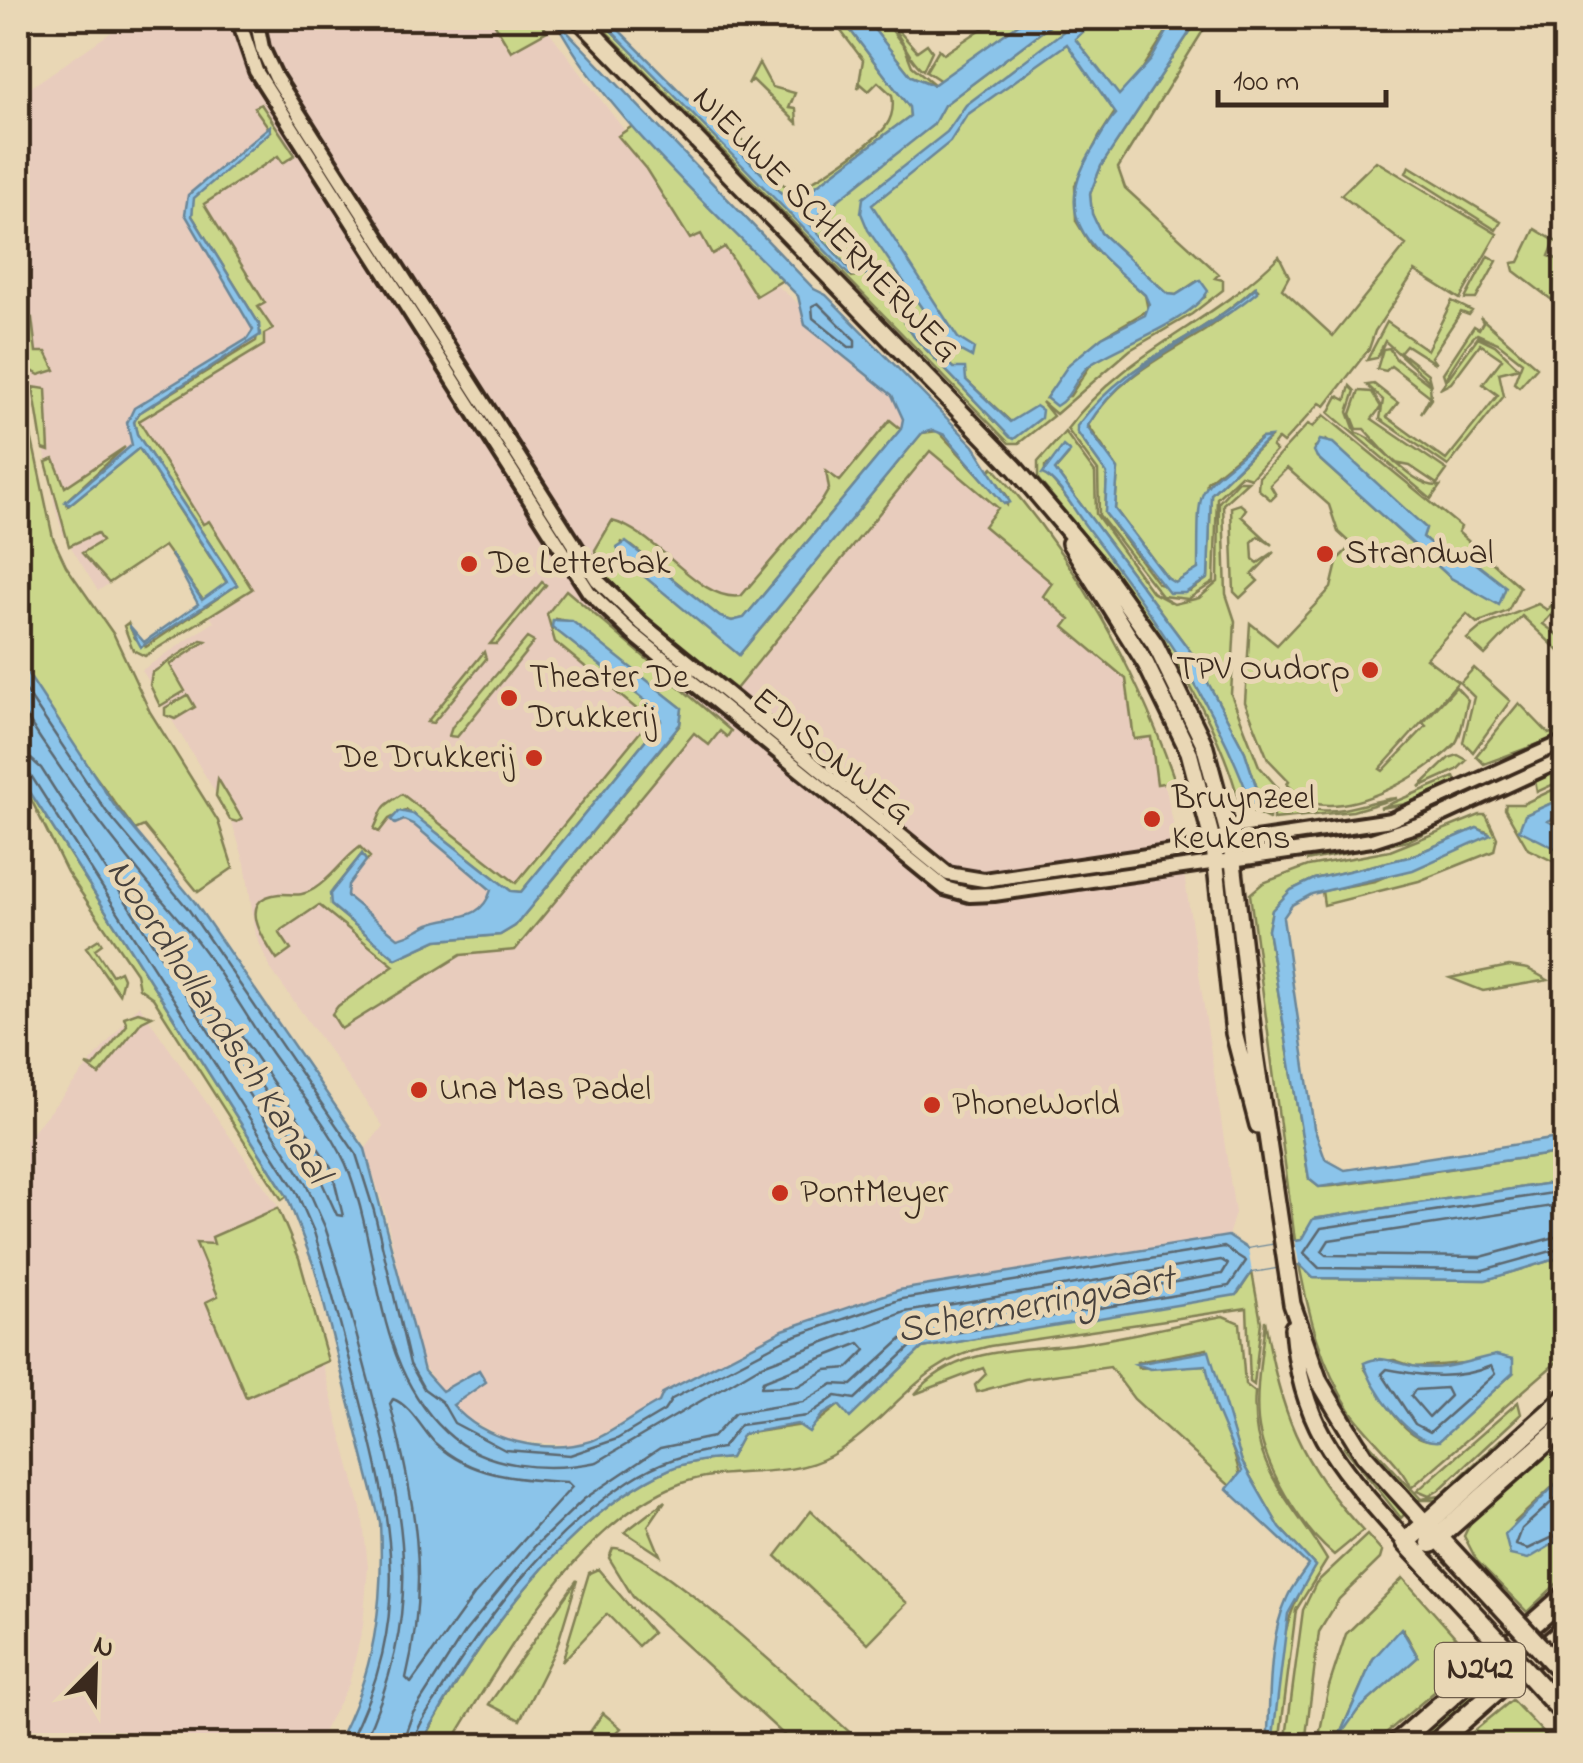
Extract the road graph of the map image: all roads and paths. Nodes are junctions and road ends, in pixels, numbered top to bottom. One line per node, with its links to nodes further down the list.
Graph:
1 (238, 18): 4 (street, EDISONWEG)
2 (256, 18): 4 (street, EDISONWEG)
3 (578, 18): 7 (main road, NIEUWE SCHERMERWEG)
4 (501, 445): 7 (street, EDISONWEG)
5 (1566, 742): 7 (street)
6 (1566, 758): 7 (street)
7 (1224, 854): 8 (main road, NIEUWE SCHERMERWEG); 8 (main road, NIEUWE SCHERMERWEG)
8 (1271, 1172): 9 (main road, NIEUWE SCHERMERWEG)
9 (1291, 1299): 12 (main road, NIEUWE SCHERMERWEG); 13 (main road, NIEUWE SCHERMERWEG)
10 (1566, 1398): 12 (main road)
11 (1566, 1424): 12 (main road)
12 (1432, 1530): 13 (main road); 16 (main road, NIEUWE SCHERMERWEG, bridge)
13 (1412, 1548): 17 (main road, NIEUWE SCHERMERWEG, bridge)
14 (1566, 1594): 18 (main road, N242)
15 (1566, 1629): 19 (main road, N242)
16 (1566, 1676)
17 (1559, 1708)
18 (1394, 1746)
19 (1433, 1746)

